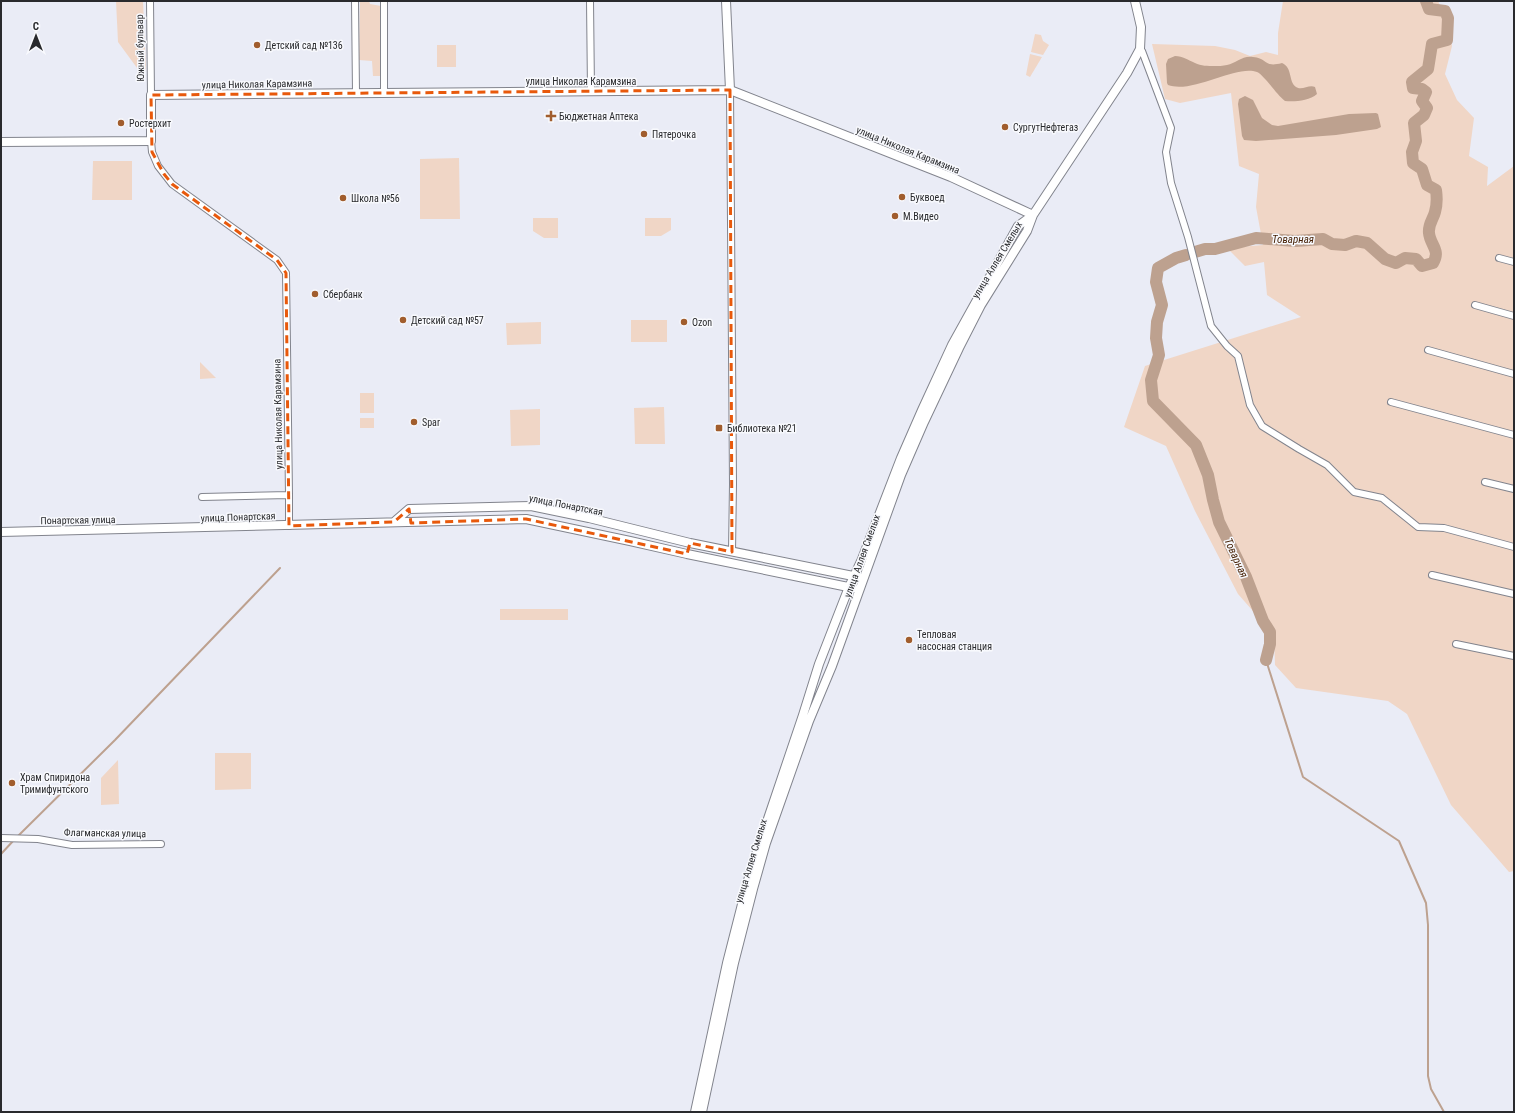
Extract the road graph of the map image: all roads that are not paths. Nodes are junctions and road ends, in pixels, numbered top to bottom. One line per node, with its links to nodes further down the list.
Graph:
1 (150, 1): 12 (street, Южный бульвар)
2 (355, 1): 10 (street)
3 (384, 1): 11 (street)
4 (590, 1): 9 (street)
5 (726, 1): 8 (main road)
6 (1135, 1): 7 (main road, улица Аллея Смелых)
7 (1140, 49): 15 (main road, улица Аллея Смелых); 35 (street, улица Аллея Смелых)
8 (730, 90): 9 (main road, улица Николая Карамзина); 15 (main road, улица Николая Карамзина); 36 (street)
9 (591, 91): 11 (main road, улица Николая Карамзина)
10 (356, 93): 11 (main road, улица Николая Карамзина); 12 (main road, улица Николая Карамзина)
11 (384, 93)
12 (151, 95): 13 (main road, улица Николая Карамзина)
13 (151, 141): 14 (main road); 26 (street, улица Николая Карамзина)
14 (1, 142)
15 (1033, 215): 39 (main road); 40 (main road, улица Аллея Смелых)
16 (1499, 258): 17 (street)
17 (1514, 262)
18 (1475, 305): 19 (street)
19 (1514, 316)
20 (1428, 350): 21 (street)
21 (1514, 374)
22 (1391, 402): 23 (street)
23 (1514, 435)
24 (1485, 482): 25 (street)
25 (1514, 489)
26 (289, 495): 27 (street); 31 (street, улица Николая Карамзина)
27 (202, 497)
28 (409, 509): 29 (main road); 30 (main road); 34 (main road, улица Понартская)
29 (394, 522): 30 (main road, улица Понартская); 31 (main road, улица Понартская)
30 (409, 522): 37 (main road, улица Понартская)
31 (289, 526): 32 (main road, улица Понартская)
32 (154, 529): 33 (main road, Понартская улица)
33 (1, 532)
34 (690, 544): 36 (main road, улица Понартская); 37 (main road)
35 (1514, 546)
36 (732, 552): 39 (main road, улица Понартская)
37 (687, 554): 41 (main road, улица Понартская)
38 (1432, 575): 43 (street)
39 (854, 577): 40 (main road, улица Понартская); 41 (main road)
40 (864, 578): 42 (main road, улица Аллея Смелых)
41 (849, 587): 42 (main road, улица Понартская); 48 (main road)
42 (860, 589): 49 (main road, улица Аллея Смелых)
43 (1514, 594)
44 (1456, 644): 45 (street)
45 (1514, 656)
46 (2, 838): 47 (street, Флагманская улица)
47 (161, 844)
48 (695, 1112)
49 (702, 1112)

